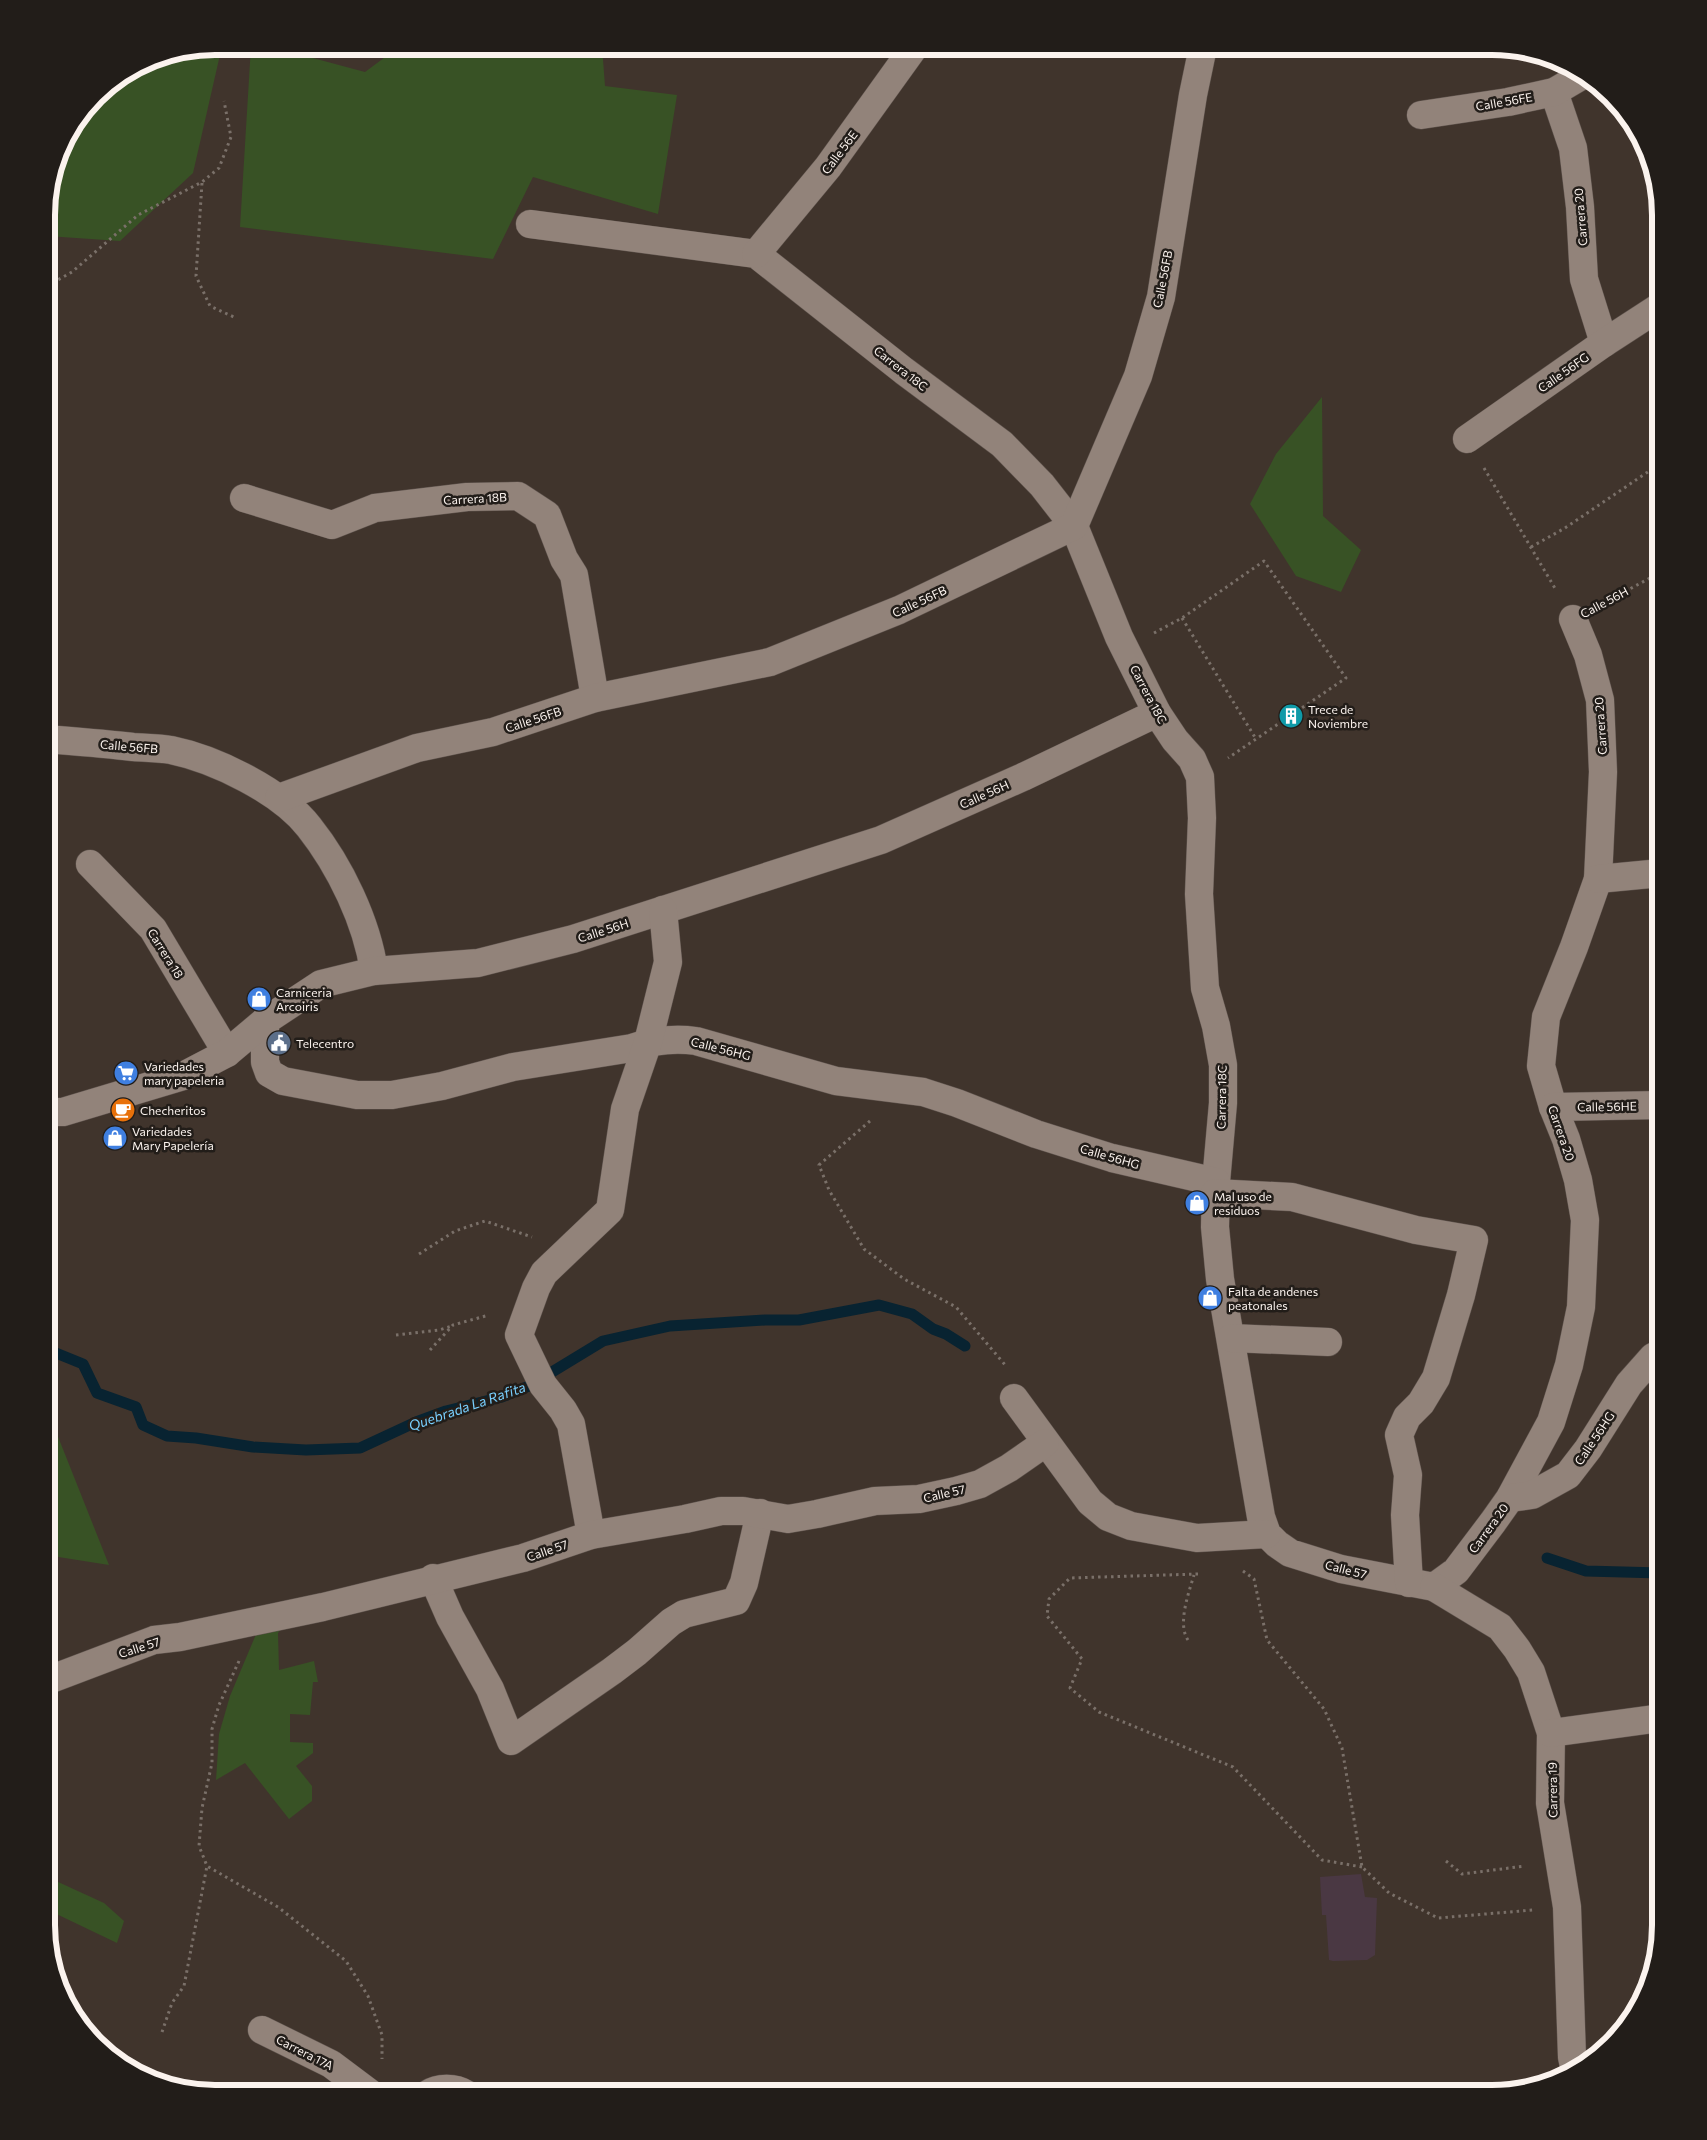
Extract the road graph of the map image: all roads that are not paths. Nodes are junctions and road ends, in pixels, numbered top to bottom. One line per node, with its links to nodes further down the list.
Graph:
1 (909, 55): 7 (street, Calle 56E)
2 (1201, 55): 12 (street, Calle 56FB)
3 (1576, 79): 4 (street, Calle 56FE)
4 (1554, 92): 5 (street, Calle 56FE); 9 (street, Carrera 20)
5 (1422, 115)
6 (530, 224): 7 (street)
7 (756, 254): 12 (street, Carrera 18C)
8 (1652, 312): 9 (street, Calle 56FG)
9 (1604, 343): 10 (street, Calle 56FG)
10 (1467, 439)
11 (244, 498): 14 (street, Carrera 18B)
12 (1074, 526): 14 (street, Calle 56FB); 15 (street, Carrera 18C)
13 (1573, 619): 20 (street, Carrera 20)
14 (595, 698): 17 (street, Calle 56FB)
15 (1157, 713): 21 (street, Calle 56H); 29 (street, Carrera 18C)
16 (58, 740): 17 (street, Calle 56FB)
17 (279, 798): 22 (street, Calle 56FB)
18 (90, 864): 25 (street, Carrera 18)
19 (1652, 874): 20 (street)
20 (1598, 879): 27 (street, Carrera 20)
21 (664, 910): 22 (street, Calle 56H); 24 (street)
22 (374, 971): 23 (street, Calle 56H)
23 (265, 1021): 24 (street, Calle 56HG); 25 (street, Calle 56H)
24 (648, 1042): 29 (street, Calle 56HG); 38 (street)
25 (228, 1054): 28 (street, Calle 56H)
26 (1652, 1105): 27 (street, Calle 56HE)
27 (1553, 1107): 35 (street, Carrera 20)
28 (55, 1112)
29 (1216, 1188): 30 (street, Carrera 18C); 40 (street, Calle 56HG)
30 (1231, 1338): 31 (street); 37 (street, Carrera 18C)
31 (1328, 1342)
32 (1652, 1357): 35 (street, Calle 56HG)
33 (1014, 1398): 34 (street)
34 (1045, 1443): 36 (street, Calle 57); 37 (street)
35 (1510, 1498): 40 (street, Carrera 20)
36 (760, 1514): 38 (street, Calle 57); 39 (street)
37 (1267, 1534): 40 (street, Calle 57)
38 (591, 1535): 39 (street, Calle 57)
39 (433, 1578): 41 (street, Calle 57)
40 (1415, 1584): 43 (street, Carrera 19)
41 (55, 1678)
42 (1652, 1719): 43 (street)
43 (1551, 1733): 45 (street, Carrera 19)
44 (262, 2030): 46 (street, Carrera 17A)
45 (1573, 2063)
46 (359, 2085)

